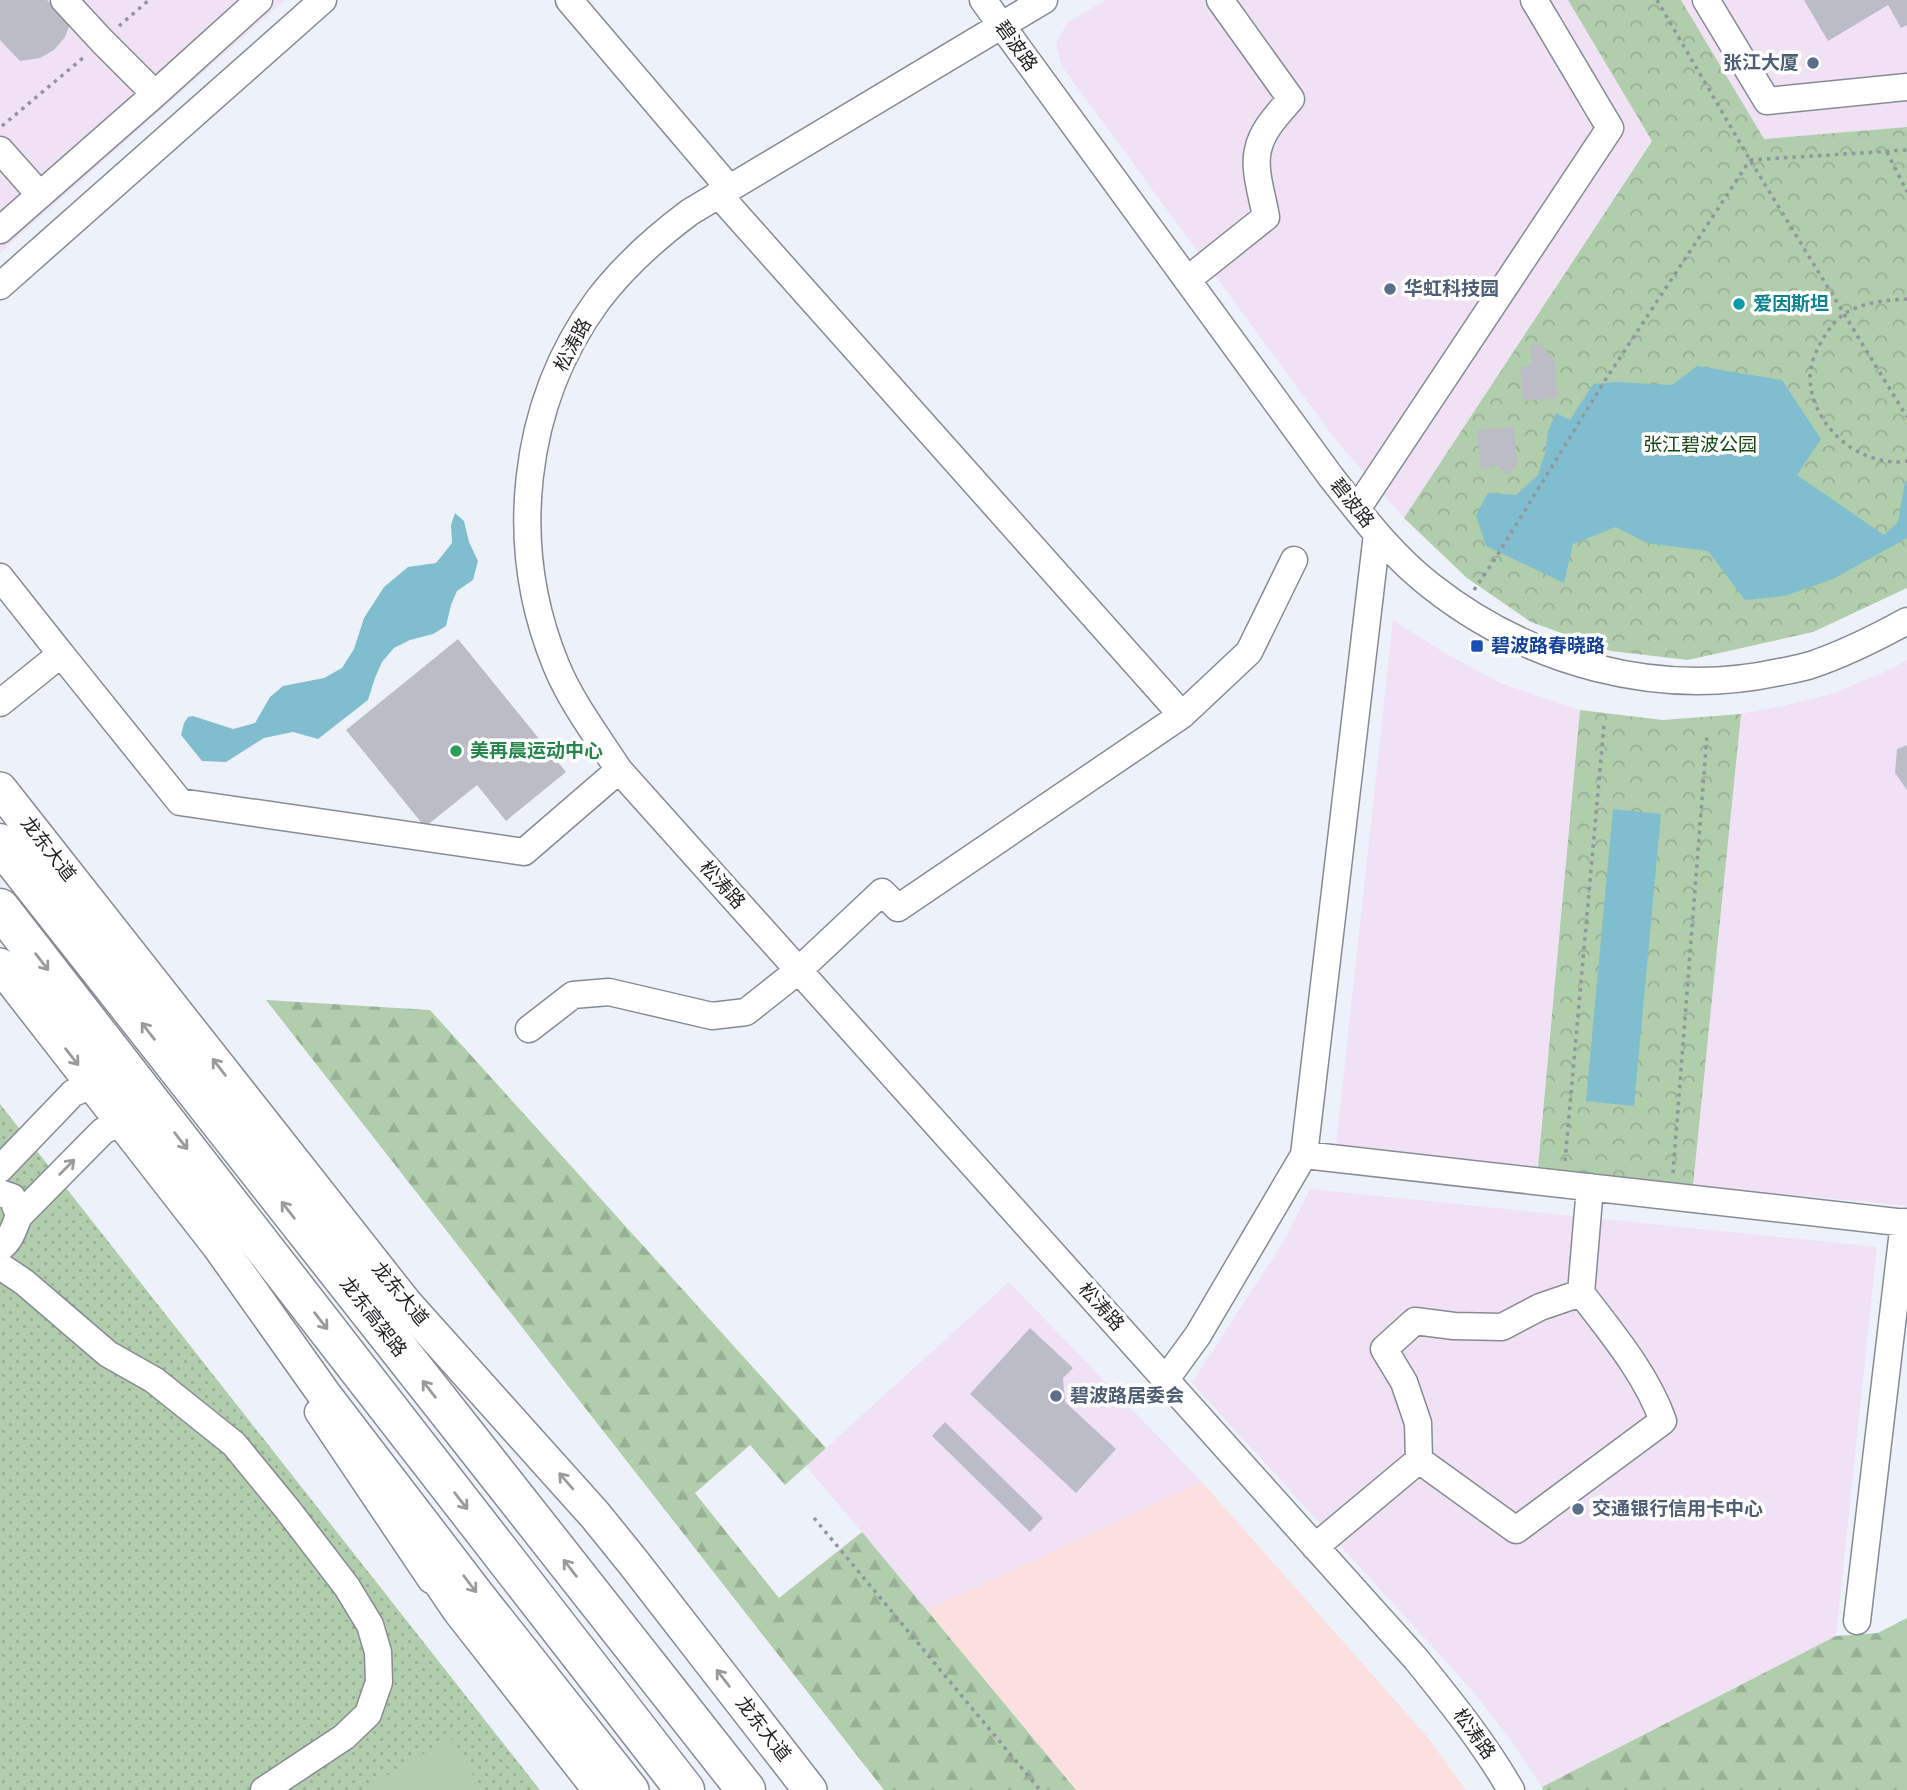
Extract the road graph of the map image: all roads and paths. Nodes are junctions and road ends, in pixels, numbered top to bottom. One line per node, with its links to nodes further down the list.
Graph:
1 (64, 0): 13 (street)
2 (149, 0): 13 (path)
3 (259, 0): 15 (street)
4 (323, 0): 26 (street)
5 (569, 0): 21 (street)
6 (982, 0): 12 (street, 碧波路)
7 (1044, 0): 12 (street, 松涛路)
8 (1220, 0): 25 (street)
9 (1534, 0): 31 (street)
10 (1657, 0): 20 (path)
11 (1706, 0): 14 (street)
12 (1001, 25): 21 (street, 松涛路); 25 (street, 碧波路)
13 (102, 41): 15 (street); 16 (path)
14 (1907, 87)
15 (155, 94): 23 (street)
16 (0, 127)
17 (0, 150): 23 (street)
18 (1907, 150): 19 (path)
19 (1887, 152): 20 (path); 22 (path)
20 (1750, 160): 28 (path); 35 (path)
21 (724, 191): 39 (street); 42 (street, 松涛路)
22 (1907, 192)
23 (40, 195): 24 (street)
24 (0, 230)
25 (1187, 280): 31 (street, 碧波路)
26 (0, 286)
27 (1907, 299): 28 (path)
28 (1845, 315): 29 (path); 30 (path)
29 (1907, 417)
30 (1907, 461)
31 (1357, 509): 32 (street, 碧波路)
32 (1377, 534): 35 (street, 碧波路); 51 (street)
33 (1294, 561): 39 (street)
34 (0, 578): 37 (street)
35 (1461, 609): 36 (street, 碧波路)
36 (1907, 621)
37 (61, 654): 38 (street); 42 (street)
38 (0, 704)
39 (1182, 715): 47 (street)
40 (1604, 725): 53 (path)
41 (1707, 735): 56 (path)
42 (619, 770): 47 (street, 松涛路)
43 (0, 789): 75 (main road, 龙东大道, one-way to 43)
44 (0, 844): 67 (highway, 龙东高架路, one-way to 44)
45 (0, 908): 72 (highway, one-way to 72)
46 (0, 965): 49 (main road, one-way to 49)
47 (799, 970): 48 (street); 63 (street, 松涛路)
48 (529, 1029)
49 (94, 1085): 50 (main road); 52 (street)
50 (122, 1122): 58 (street, one-way to 50); 69 (main road, one-way to 69)
51 (1304, 1155): 53 (street); 63 (street)
52 (0, 1169)
53 (1563, 1184): 54 (street)
54 (1590, 1187): 56 (street); 62 (street)
55 (0, 1193): 58 (street)
56 (1671, 1196): 57 (street)
57 (1905, 1223): 68 (street)
58 (10, 1234): 61 (street)
59 (194, 1240): 71 (street)
60 (0, 1266): 61 (street)
61 (24, 1282): 70 (street)
62 (1581, 1293): 64 (street); 64 (street)
63 (1166, 1379): 66 (street, 松涛路)
64 (1419, 1460): 66 (street)
65 (814, 1518): 76 (path)
66 (1315, 1547): 77 (street, 松涛路)
67 (612, 1621): 73 (highway, 龙东高架路); 74 (highway)
68 (1857, 1621)
69 (617, 1784)
70 (264, 1790)
71 (587, 1790)
72 (685, 1790)
73 (746, 1790)
74 (765, 1790)
75 (810, 1790)
76 (1040, 1790)
77 (1511, 1790)

